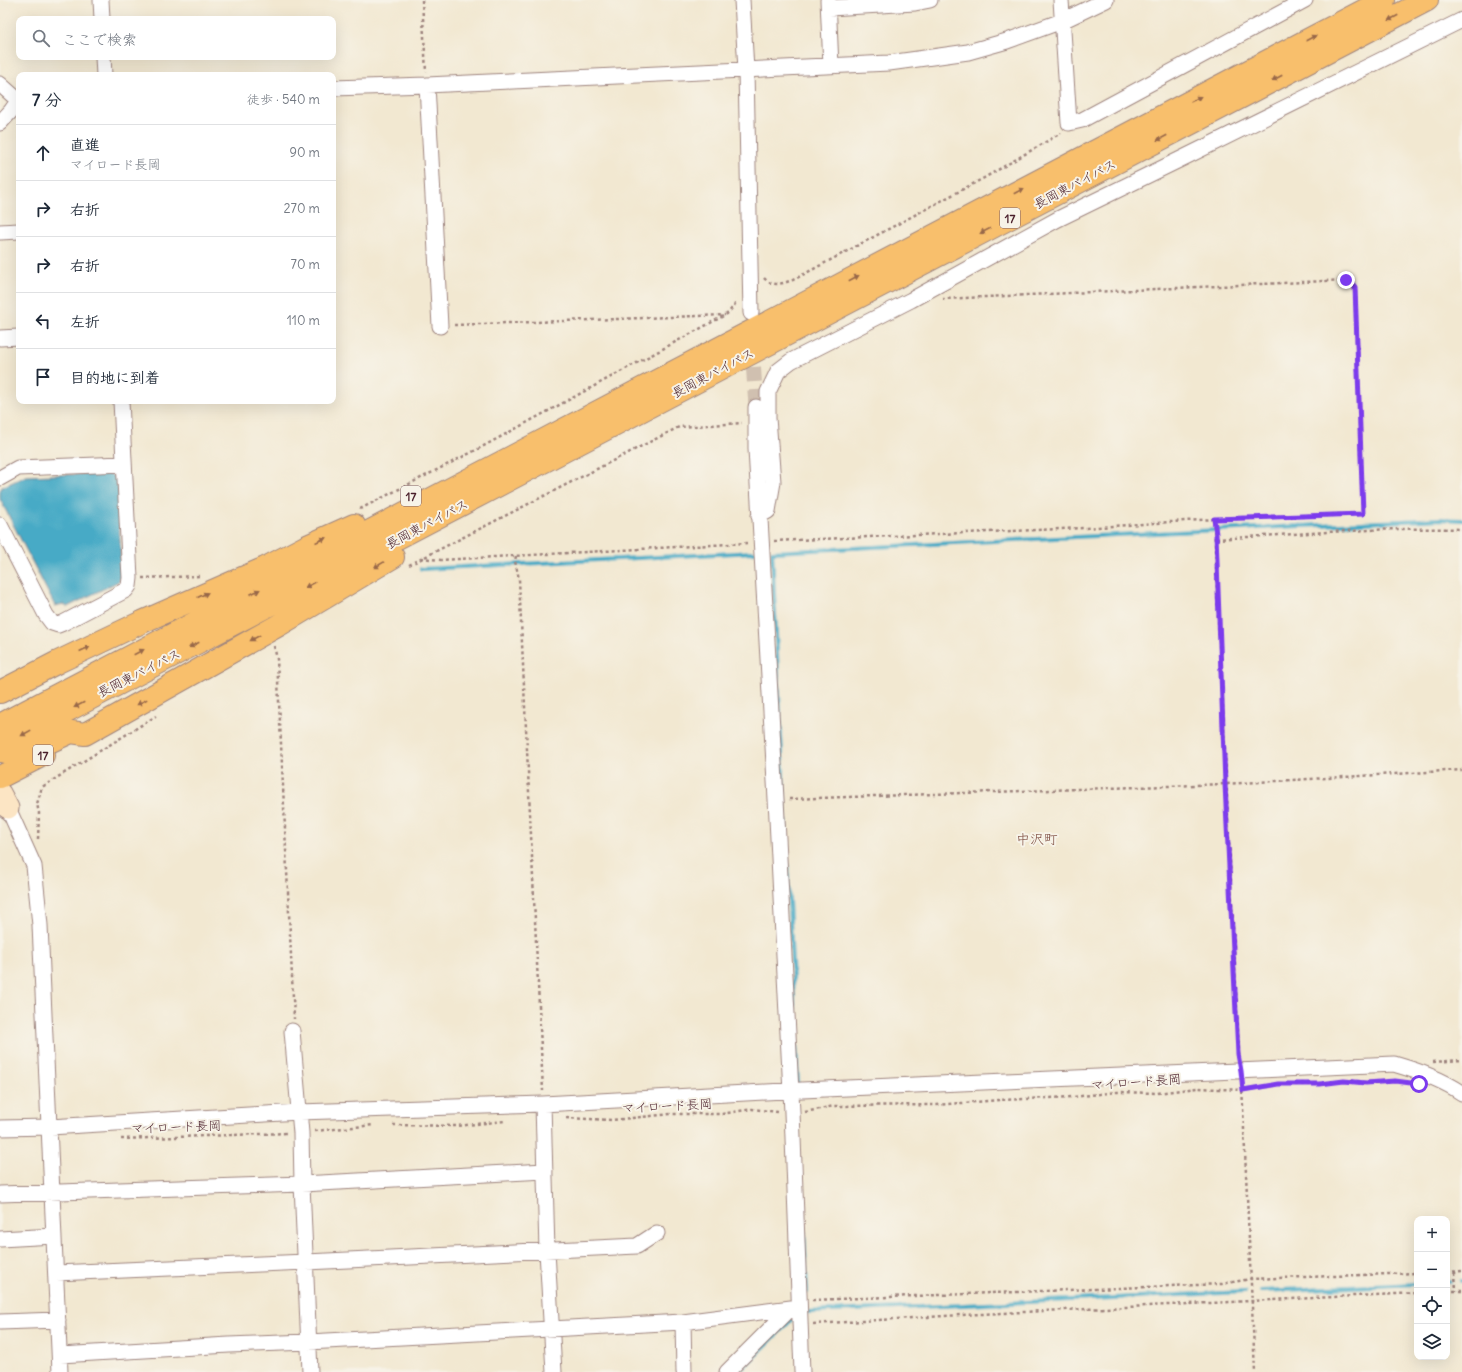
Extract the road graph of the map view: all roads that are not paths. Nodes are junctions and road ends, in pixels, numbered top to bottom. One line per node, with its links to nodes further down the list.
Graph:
1 (101, 0): 10 (street)
2 (742, 0): 15 (street)
3 (1061, 0): 12 (street)
4 (1106, 0): 12 (street)
5 (1305, 0): 12 (street)
6 (1384, 0): 25 (highway, 長岡東バイパス / 17, one-way to 6)
7 (1427, 0): 32 (highway, 長岡東バイパス / 17, one-way to 32)
8 (920, 1): 9 (street)
9 (829, 4): 14 (street)
10 (102, 16)
11 (1462, 20): 35 (street)
12 (1062, 22): 14 (street)
13 (103, 60): 16 (street)
14 (831, 66): 15 (street)
15 (746, 70): 18 (street); 26 (street)
16 (104, 72)
17 (0, 84): 20 (street)
18 (427, 85): 19 (street); 27 (street)
19 (336, 88)
20 (16, 99)
21 (16, 104): 22 (street)
22 (0, 123)
23 (16, 231): 24 (street)
24 (0, 232)
25 (820, 296): 37 (highway, 17, one-way to 25); 38 (highway, 長岡東バイパス / 17, one-way to 25)
26 (751, 313)
27 (440, 326)
28 (16, 337): 29 (street)
29 (0, 338)
30 (121, 404): 33 (street)
31 (756, 407): 35 (street)
32 (592, 437): 38 (highway, 長岡東バイパス / 17, one-way to 38); 40 (highway, 17, one-way to 40)
33 (124, 464): 34 (street); 36 (street)
34 (0, 478)
35 (760, 516): 46 (street)
36 (0, 525)
37 (1, 688)
38 (47, 710): 39 (highway, 長岡東バイパス / 17); 41 (highway, 長岡東バイパス / 17, one-way to 41)
39 (0, 725)
40 (85, 734): 42 (highway, 17); 43 (highway, 17)
41 (0, 747)
42 (0, 751)
43 (0, 777)
44 (4, 801): 50 (street)
45 (292, 1031): 49 (street)
46 (796, 1090): 47 (street); 48 (street); 62 (street)
47 (1462, 1093)
48 (543, 1104): 49 (street); 52 (street)
49 (299, 1112): 50 (street); 53 (street)
50 (50, 1127): 51 (street); 54 (street)
51 (0, 1128)
52 (545, 1171): 53 (street); 59 (street)
53 (302, 1184): 54 (street); 60 (street)
54 (53, 1192): 55 (street); 57 (street)
55 (0, 1194)
56 (657, 1233): 59 (street)
57 (54, 1236): 58 (street); 61 (street)
58 (0, 1239)
59 (547, 1250): 60 (street); 66 (street)
60 (306, 1262): 61 (street); 67 (street)
61 (56, 1273): 63 (street)
62 (797, 1305): 65 (street); 73 (street); 74 (street)
63 (58, 1320): 64 (street); 68 (street)
64 (0, 1322)
65 (683, 1322): 66 (street); 72 (street)
66 (552, 1329): 67 (street); 71 (street)
67 (308, 1342): 68 (street); 70 (street)
68 (60, 1355): 69 (street)
69 (60, 1372)
70 (310, 1372)
71 (554, 1372)
72 (684, 1372)
73 (727, 1372)
74 (802, 1372)

